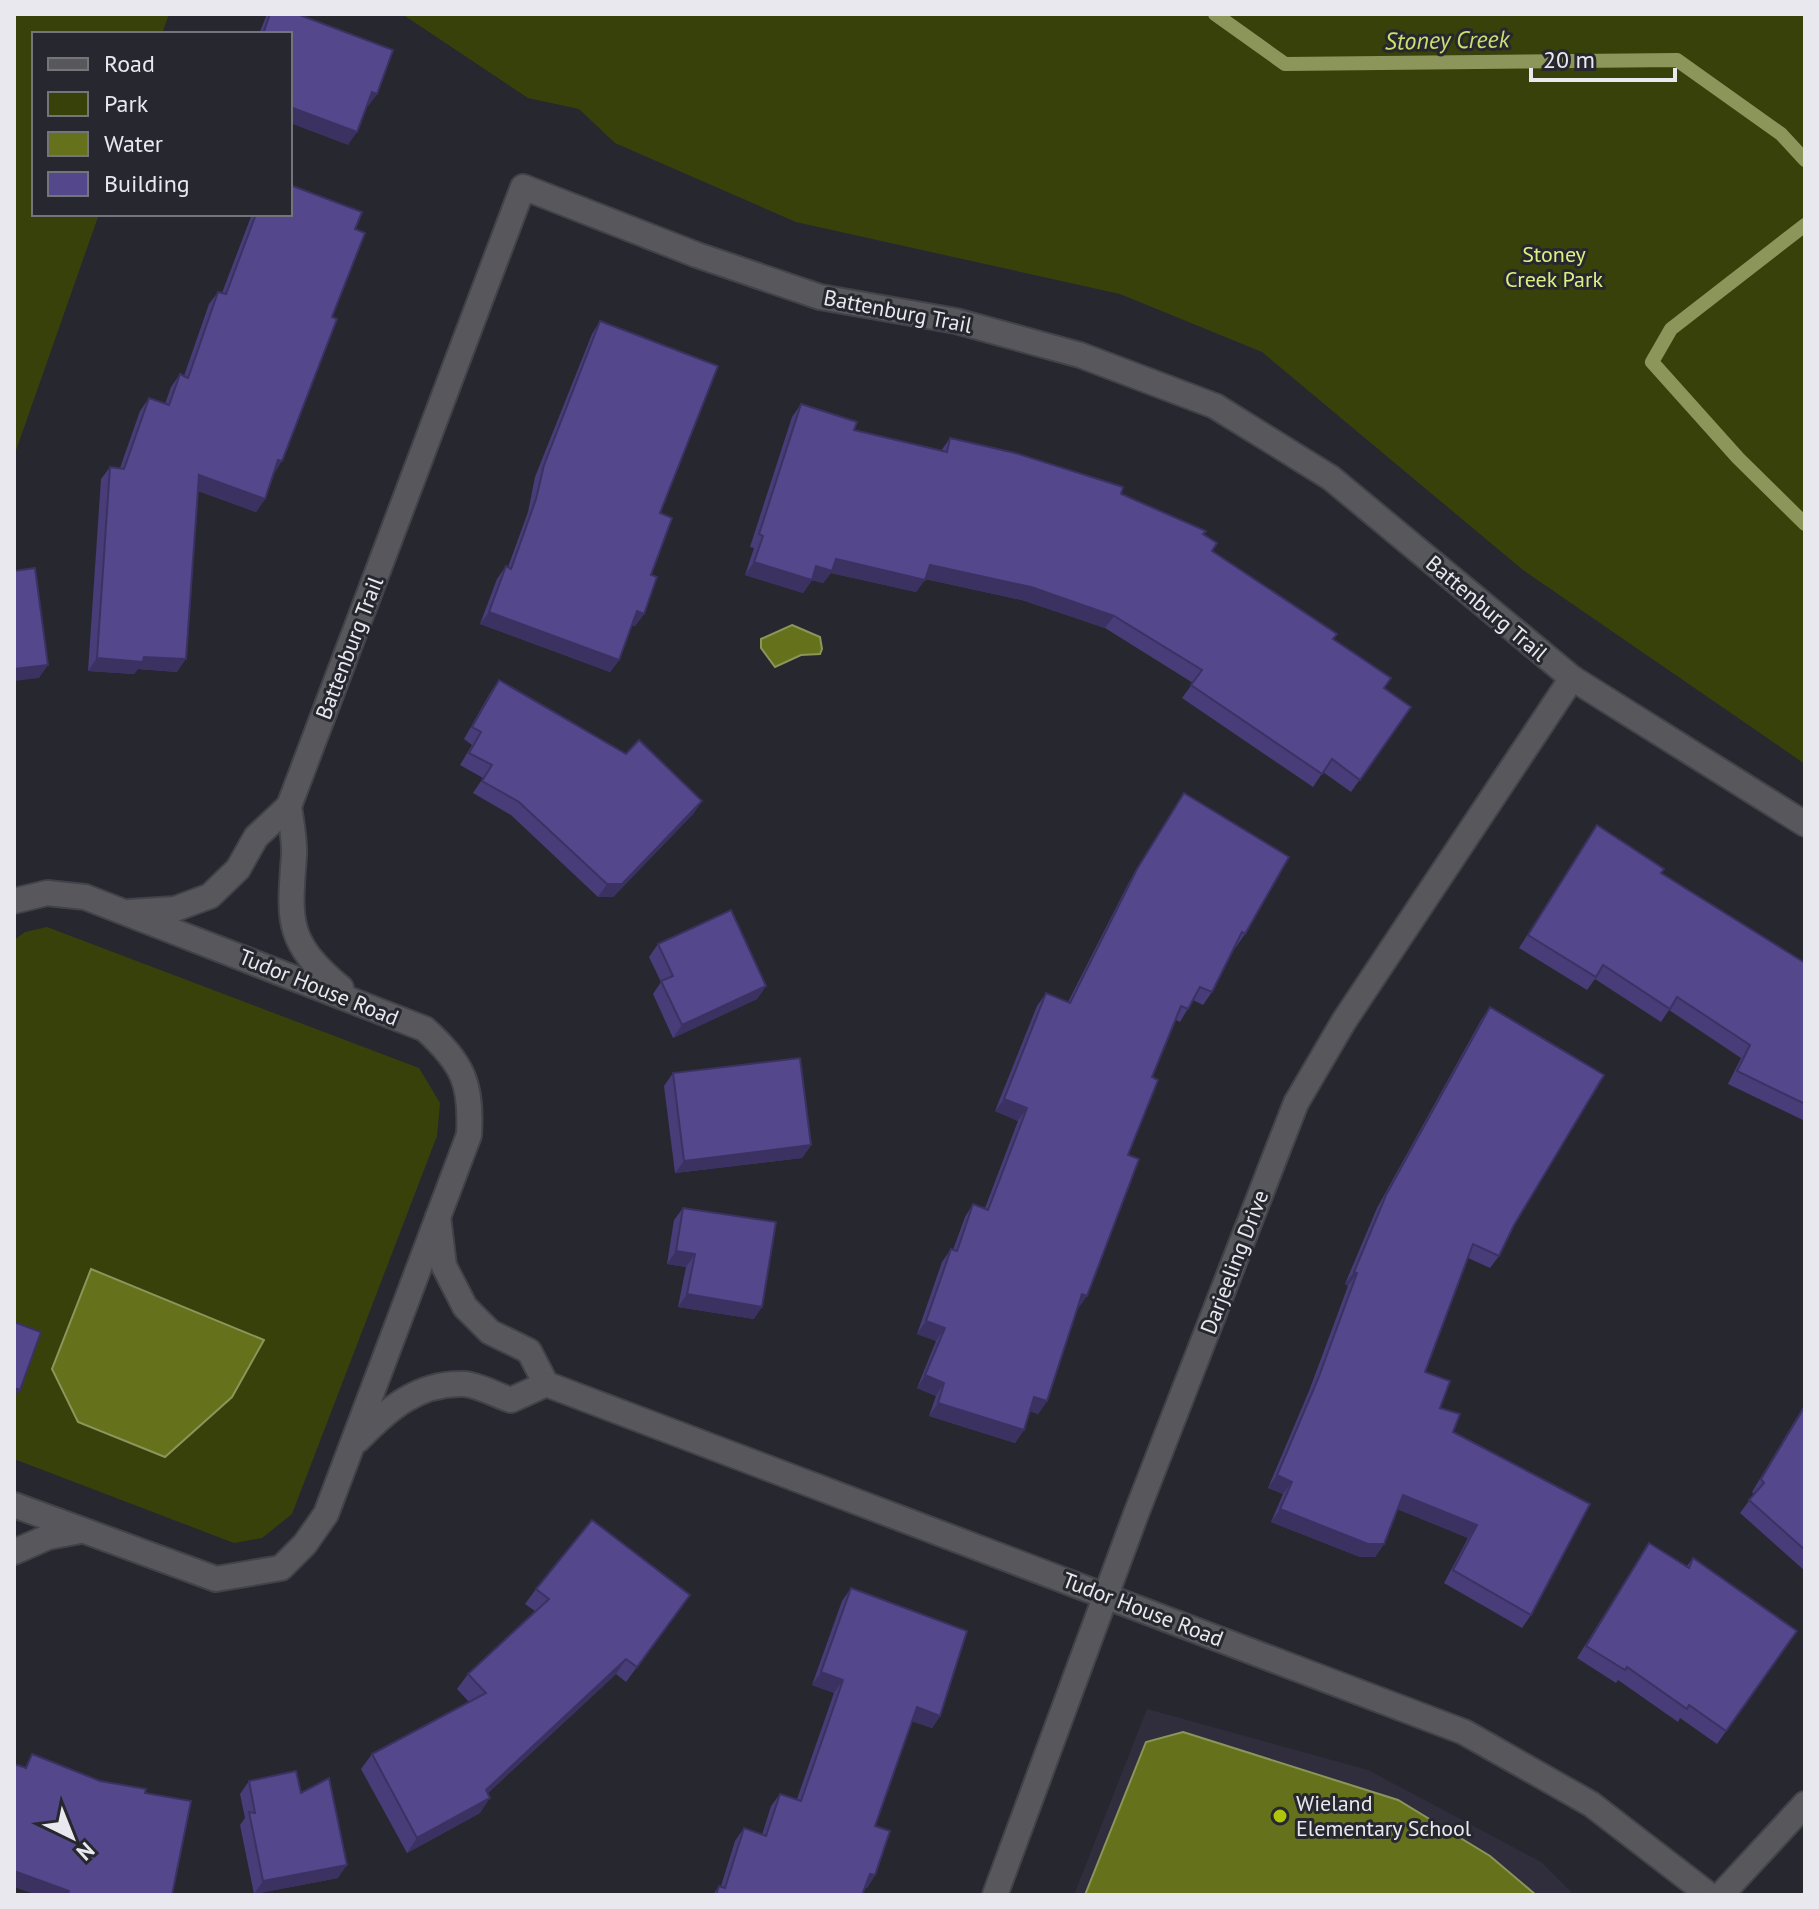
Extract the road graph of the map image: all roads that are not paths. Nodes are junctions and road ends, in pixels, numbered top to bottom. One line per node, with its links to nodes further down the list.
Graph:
1 (1572, 678): 2 (street, Battenburg Trail); 3 (street, Battenburg Trail); 13 (street, Darjeeling Drive)
2 (289, 806): 5 (street, Battenburg Trail); 6 (street, Battenburg Trail)
3 (1805, 824)
4 (14, 901): 5 (street, Tudor House Road)
5 (129, 912): 6 (street, Tudor House Road)
6 (358, 1002): 7 (street, Tudor House Road)
7 (438, 1217): 8 (street, Tudor House Road); 9 (street, Tudor House Road)
8 (546, 1384): 9 (street, Tudor House Road); 13 (street, Tudor House Road)
9 (349, 1450): 11 (street, Tudor House Road)
10 (14, 1505): 11 (street, Tudor House Road)
11 (84, 1531): 12 (street)
12 (14, 1552)
13 (1105, 1595): 15 (street, Darjeeling Drive); 16 (street, Tudor House Road)
14 (1805, 1804): 17 (street)
15 (995, 1895)
16 (1709, 1895)
17 (1721, 1895)

